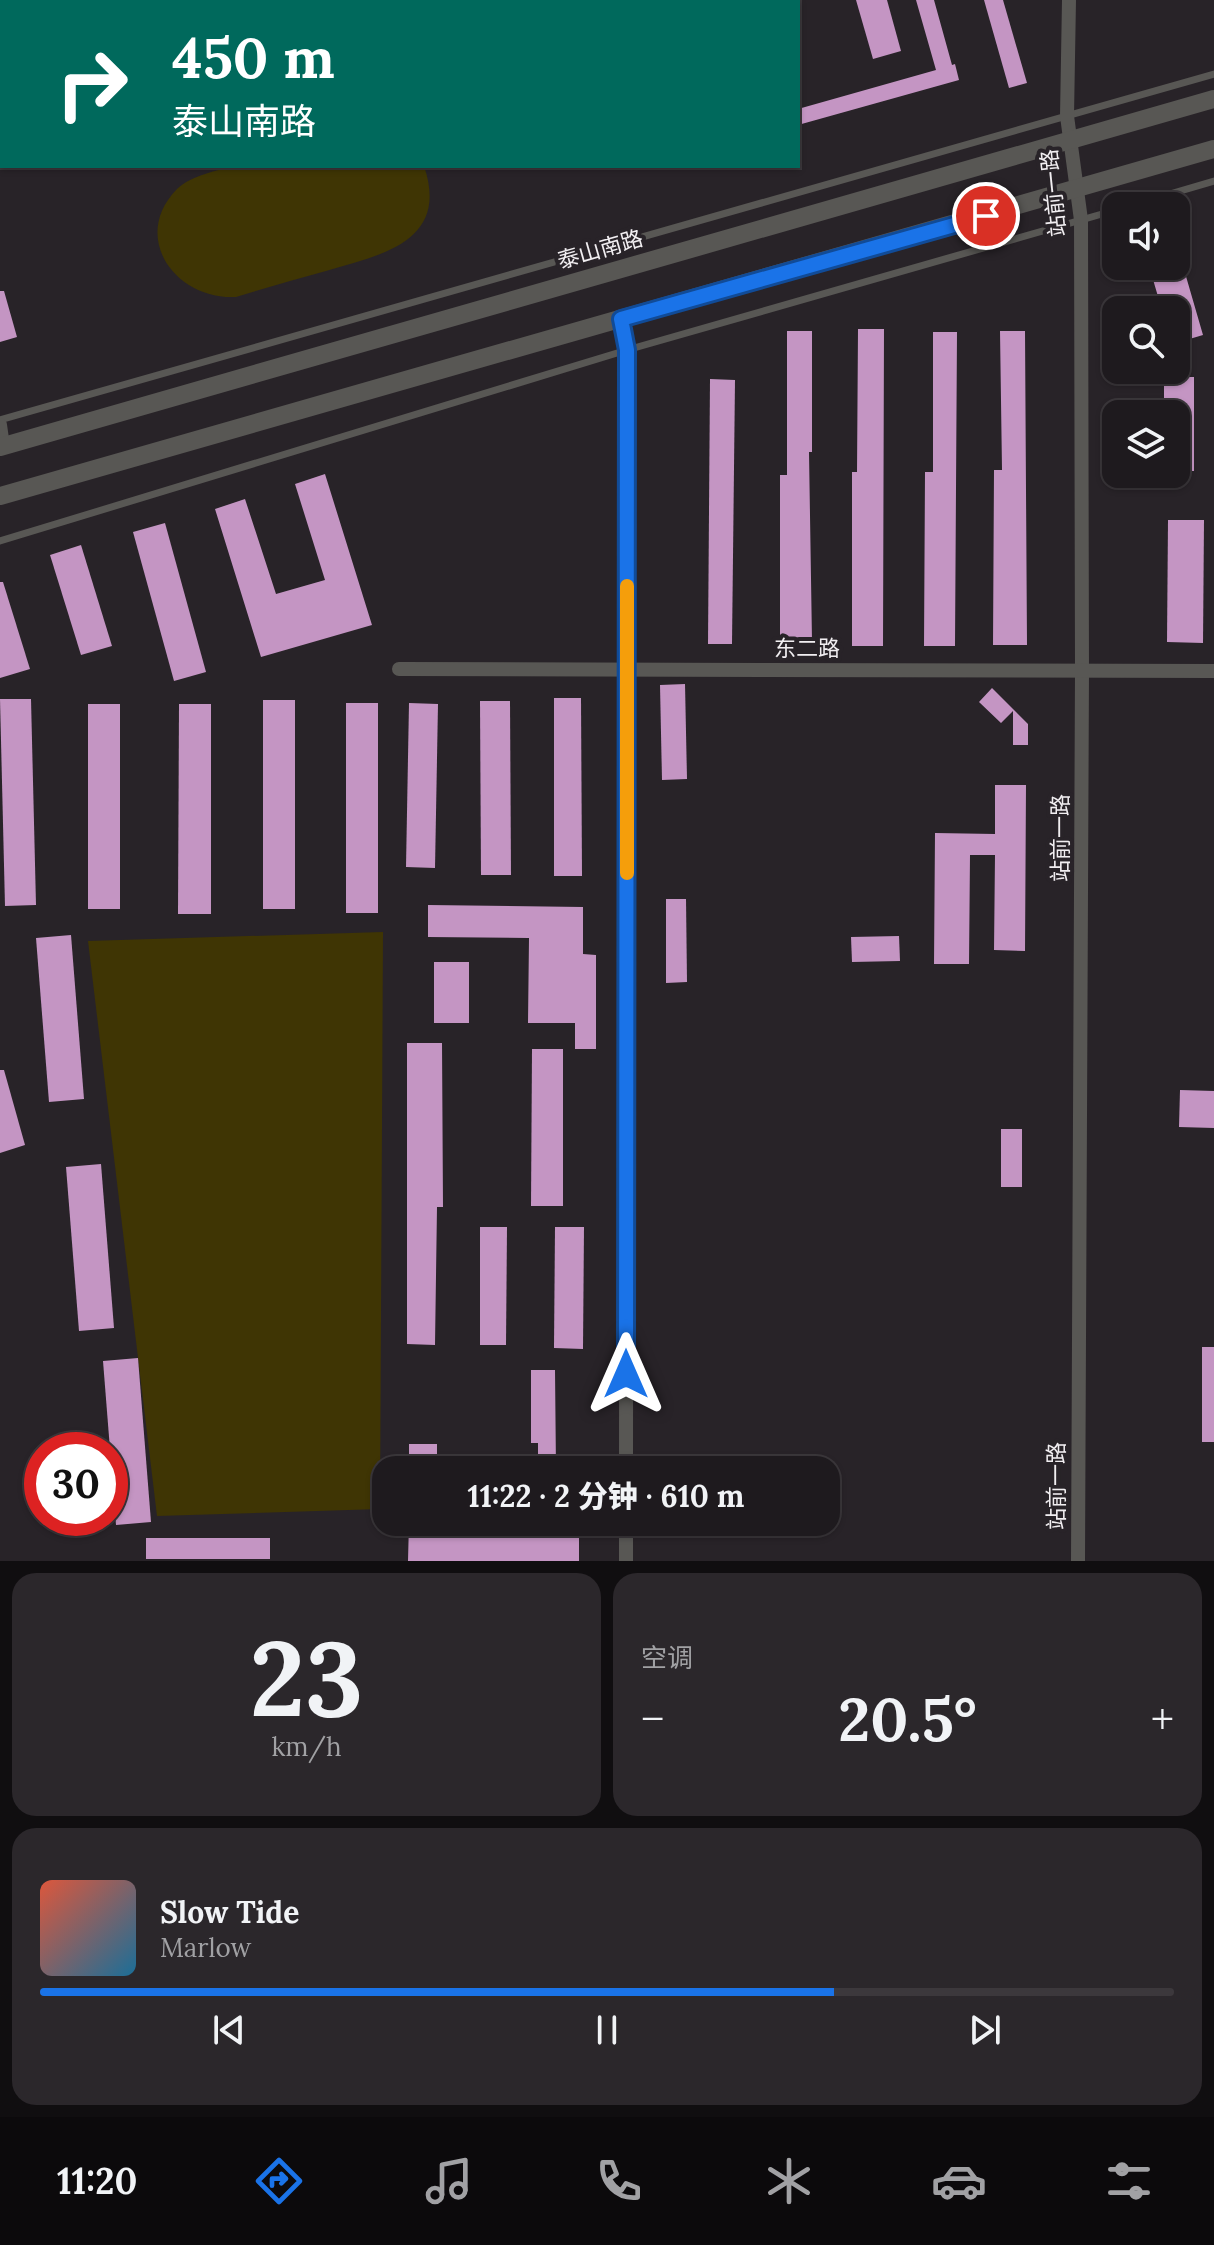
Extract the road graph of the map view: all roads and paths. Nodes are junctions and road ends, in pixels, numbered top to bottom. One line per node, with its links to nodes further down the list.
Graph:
1 (1069, 0): 4 (street, 站前一路)
2 (1214, 74): 4 (lane)
3 (1214, 99): 5 (street, 泰山南路)
4 (1067, 116): 5 (street, 站前一路); 14 (lane)
5 (1069, 142): 8 (street, 站前一路); 15 (street, 泰山南路)
6 (1214, 149): 8 (street)
7 (1214, 181): 9 (lane)
8 (1077, 190): 11 (street, 站前一路); 12 (street)
9 (1177, 192)
10 (1102, 214): 11 (lane)
11 (1081, 220): 13 (lane); 20 (street, 站前一路)
12 (621, 319): 13 (street); 16 (street)
13 (627, 350): 17 (lane); 19 (street)
14 (0, 422): 15 (street)
15 (2, 447)
16 (0, 496)
17 (0, 541)
18 (399, 669): 19 (street, 东二路)
19 (627, 670): 20 (street, 东二路); 22 (street)
20 (1082, 671): 21 (street, 东二路); 25 (street, 站前一路)
21 (1214, 671)
22 (626, 1456)
23 (626, 1536): 24 (street)
24 (626, 1561)
25 (1078, 1561)

